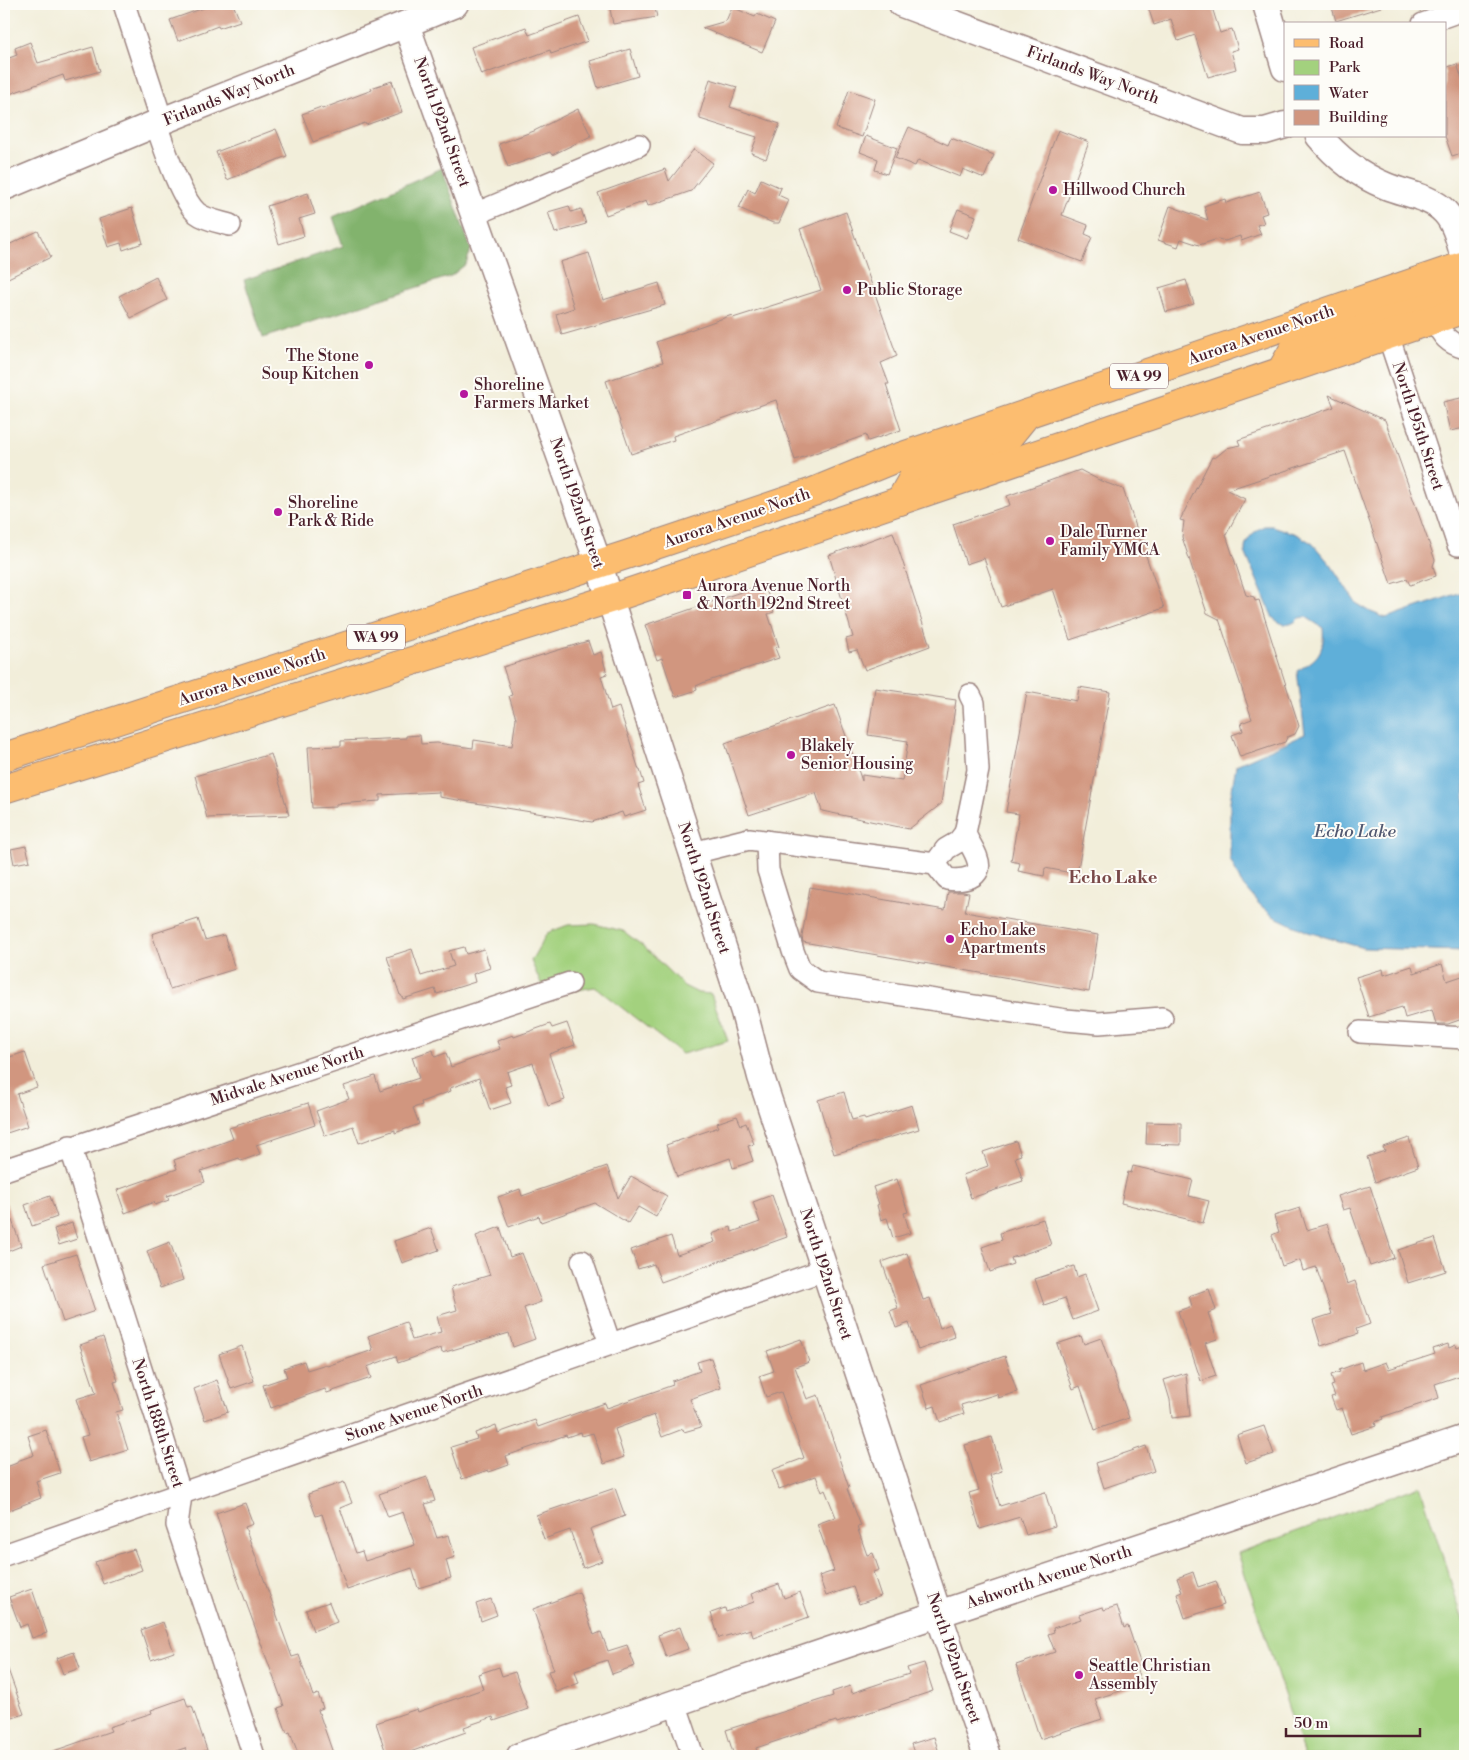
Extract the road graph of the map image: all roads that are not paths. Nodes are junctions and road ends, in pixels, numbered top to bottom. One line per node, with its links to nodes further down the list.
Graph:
1 (124, 4): 9 (street)
2 (455, 4): 7 (street, Firlands Way North)
3 (902, 4): 10 (street, Firlands Way North)
4 (1266, 4): 8 (street)
5 (1454, 13): 6 (street)
6 (1429, 22)
7 (406, 24): 9 (street, Firlands Way North); 14 (street, North 192nd Street)
8 (1284, 65)
9 (159, 122): 13 (street, Firlands Way North); 15 (street)
10 (1284, 125)
11 (1321, 138): 16 (street)
12 (640, 145): 14 (street)
13 (4, 186)
14 (475, 214): 26 (street, North 192nd Street)
15 (230, 225)
16 (1465, 263): 23 (main road, Aurora Avenue North / WA 99)
17 (1465, 269): 22 (main road)
18 (1465, 309): 19 (main road, Aurora Avenue North / WA 99)
19 (1435, 320): 20 (main road, Aurora Avenue North / WA 99); 21 (street)
20 (1388, 335): 22 (main road, Aurora Avenue North / WA 99); 25 (street, North 195th Street)
21 (1465, 348)
22 (1281, 371): 24 (main road, Aurora Avenue North / WA 99)
23 (1028, 414): 24 (main road); 26 (main road, Aurora Avenue North / WA 99)
24 (900, 501): 27 (main road, Aurora Avenue North / WA 99)
25 (1458, 545)
26 (599, 564): 27 (street, North 192nd Street); 29 (main road, Aurora Avenue North / WA 99)
27 (610, 599): 32 (main road, Aurora Avenue North / WA 99); 36 (street, North 192nd Street)
28 (970, 695): 34 (street)
29 (81, 732): 30 (main road, Aurora Avenue North / WA 99); 32 (main road)
30 (31, 749): 31 (main road, Aurora Avenue North / WA 99); 33 (main road)
31 (4, 757)
32 (65, 770): 33 (main road, Aurora Avenue North / WA 99)
33 (5, 789)
34 (966, 833): 37 (street); 37 (street)
35 (767, 842): 36 (street); 37 (street); 39 (street)
36 (693, 853): 45 (street, North 192nd Street)
37 (935, 864)
38 (570, 983): 42 (street, Midvale Avenue North)
39 (1162, 1018)
40 (1360, 1032): 41 (street)
41 (1465, 1038)
42 (70, 1146): 43 (street, Midvale Avenue North); 48 (street, North 188th Street)
43 (4, 1170)
44 (582, 1261): 46 (street)
45 (824, 1270): 46 (street, Stone Avenue North); 50 (street, North 192nd Street)
46 (610, 1344): 48 (street, Stone Avenue North)
47 (1465, 1438): 50 (street, Ashworth Avenue North)
48 (181, 1494): 49 (street, Stone Avenue North); 52 (street, North 188th Street)
49 (4, 1556)
50 (938, 1613): 51 (street, Ashworth Avenue North); 55 (street, North 192nd Street)
51 (675, 1703): 53 (street, Ashworth Avenue North); 54 (street)
52 (254, 1756)
53 (520, 1756)
54 (693, 1756)
55 (987, 1756)

